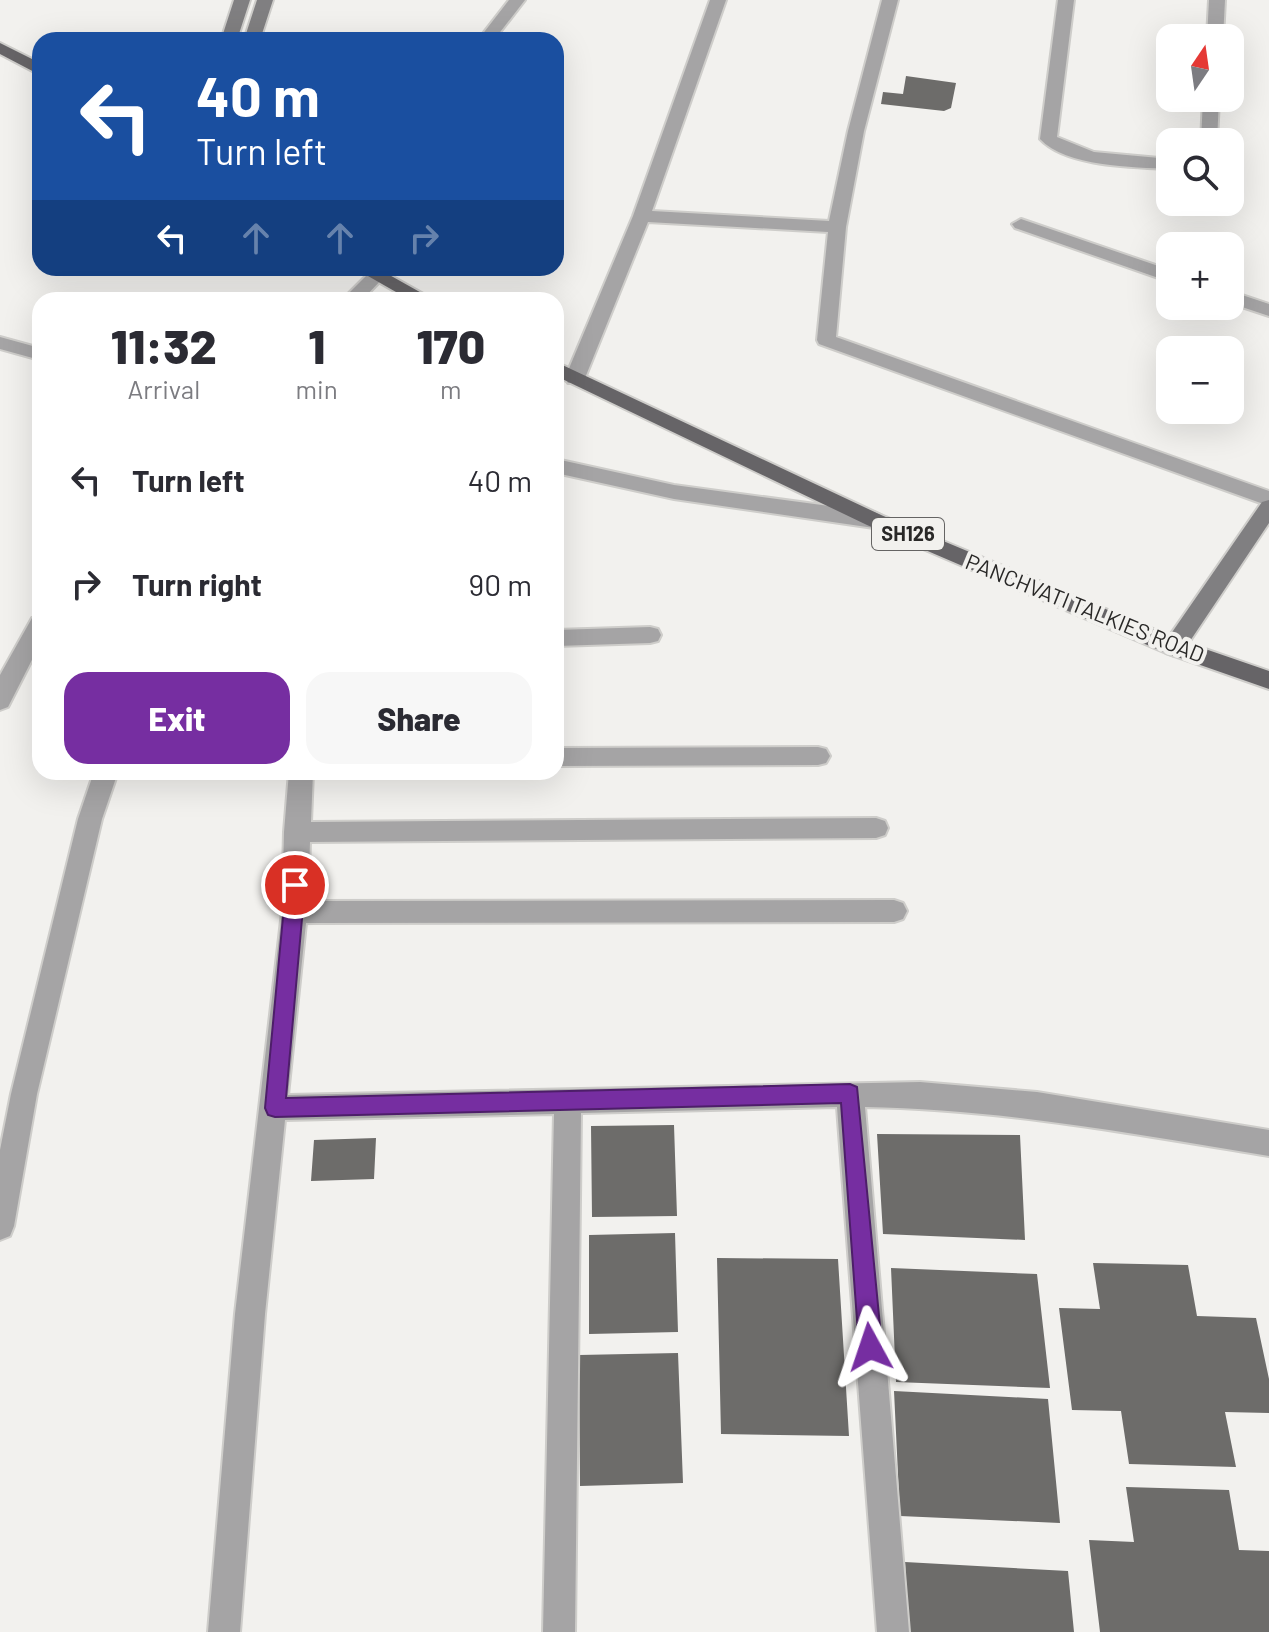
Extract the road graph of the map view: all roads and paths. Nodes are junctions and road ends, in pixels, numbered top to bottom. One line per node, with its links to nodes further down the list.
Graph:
1 (242, 0): 9 (main road)
2 (265, 0): 10 (main road)
3 (517, 0): 11 (street)
4 (718, 0): 15 (street)
5 (890, 0): 17 (street)
6 (1066, 0): 14 (street)
7 (1217, 0): 8 (street)
8 (1216, 24)
9 (232, 32)
10 (255, 32)
11 (492, 32)
12 (0, 48): 13 (main road)
13 (32, 66)
14 (1156, 163)
15 (642, 216): 17 (street); 25 (street)
16 (1021, 224): 18 (street)
17 (837, 227): 27 (street)
18 (1156, 271)
19 (379, 276): 20 (main road)
20 (410, 292)
21 (1244, 302): 22 (street)
22 (1269, 310)
23 (0, 343): 24 (street)
24 (32, 352)
25 (565, 373): 29 (main road, PANCHVATI TALKIES ROAD / SH126)
26 (564, 468): 29 (street)
27 (1269, 499)
28 (1269, 507): 33 (main road)
29 (874, 520): 33 (main road, PANCHVATI TALKIES ROAD / SH126)
30 (650, 635): 32 (street)
31 (32, 638): 35 (street)
32 (564, 638)
33 (1174, 647): 34 (main road, PANCHVATI TALKIES ROAD / SH126)
34 (1269, 680)
35 (0, 701)
36 (818, 756): 37 (street)
37 (564, 757)
38 (103, 780): 48 (street)
39 (300, 780): 41 (street)
40 (876, 828): 41 (street)
41 (296, 832): 43 (street)
42 (894, 911): 43 (street)
43 (295, 912): 46 (street)
44 (850, 1094): 45 (street); 47 (street); 51 (street)
45 (568, 1101): 46 (street); 50 (street)
46 (275, 1108): 49 (street)
47 (1268, 1146)
48 (0, 1226)
49 (224, 1632)
50 (559, 1632)
51 (893, 1632)

